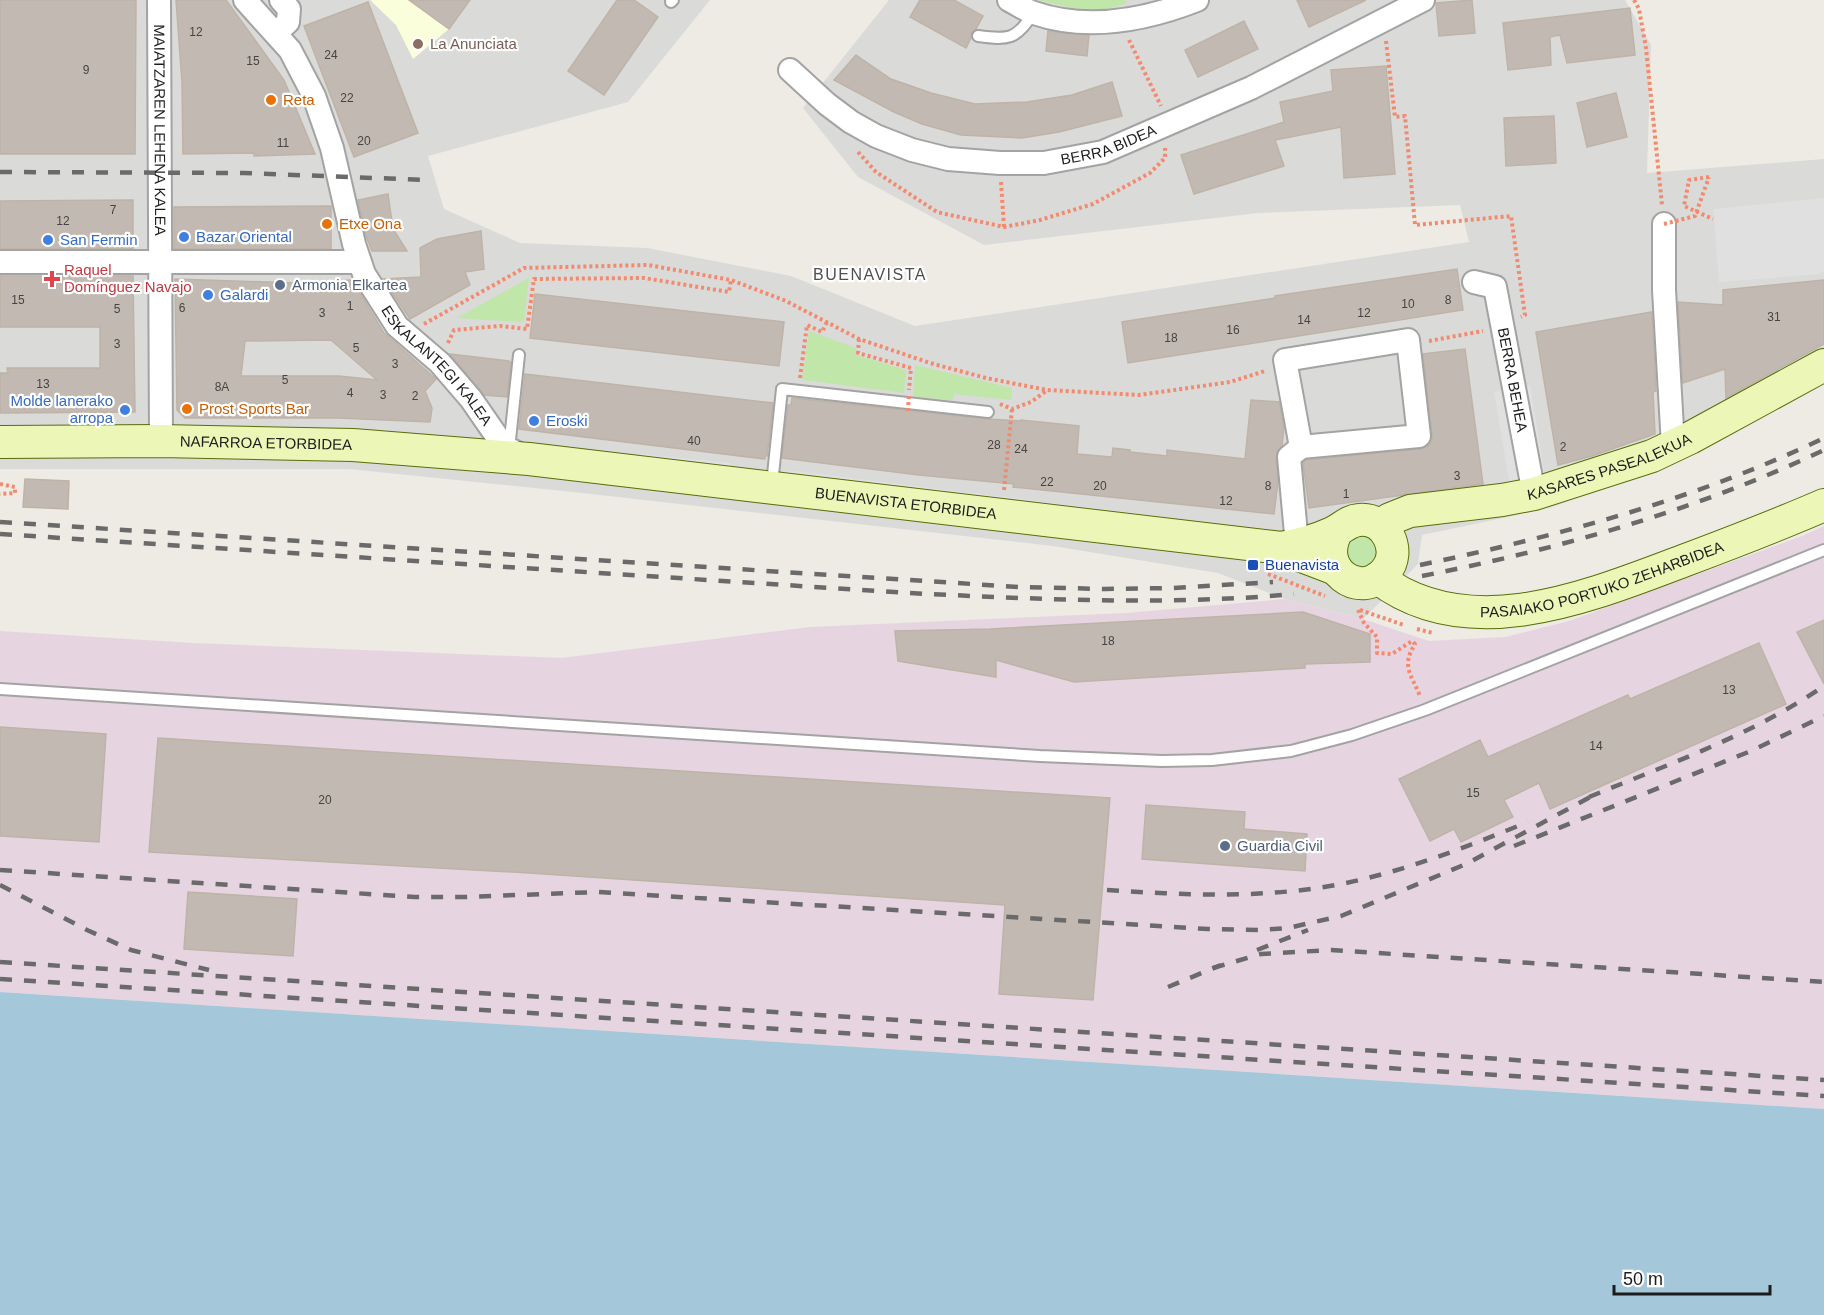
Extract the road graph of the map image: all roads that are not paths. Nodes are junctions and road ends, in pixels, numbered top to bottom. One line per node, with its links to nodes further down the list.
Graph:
1 (159, 0): 13 (street, MAIATZAREN LEHENA KALEA)
2 (245, 0): 8 (street, ESKALANTEGI KALEA)
3 (281, 0): 8 (street)
4 (1009, 0): 7 (street)
5 (1197, 0): 7 (street)
6 (1423, 0): 10 (street, BERRA BIDEA)
7 (1033, 13): 9 (lane)
8 (276, 33): 14 (street, ESKALANTEGI KALEA)
9 (978, 36)
10 (790, 70)
11 (1664, 224): 21 (street)
12 (0, 262): 13 (street)
13 (160, 262): 14 (street); 19 (street, MAIATZAREN LEHENA KALEA)
14 (359, 262): 23 (street, ESKALANTEGI KALEA)
15 (1474, 282): 25 (street, BERRA BEHEA)
16 (519, 355): 23 (lane)
17 (1824, 364): 21 (main road, KASARES PASEALEKUA)
18 (988, 412): 24 (lane)
19 (161, 441): 20 (main road, NAFARROA ETORBIDEA); 23 (main road, NAFARROA ETORBIDEA)
20 (0, 442)
21 (1673, 446): 25 (main road, KASARES PASEALEKUA)
22 (1301, 447): 22 (street); 29 (street)
23 (519, 454): 24 (main road, BUENAVISTA ETORBIDEA)
24 (772, 488): 29 (main road, BUENAVISTA ETORBIDEA)
25 (1534, 494): 27 (main road, KASARES PASEALEKUA)
26 (1824, 505): 32 (main road, PASAIAKO PORTUKO ZEHARBIDEA)
27 (1381, 526): 28 (main road, BUENAVISTA ETORBIDEA); 32 (main road)
28 (1337, 531): 29 (main road, BUENAVISTA ETORBIDEA); 31 (main road)
29 (1289, 547): 31 (main road, BUENAVISTA ETORBIDEA)
30 (1824, 550): 33 (lane)
31 (1336, 569): 32 (main road, BUENAVISTA ETORBIDEA)
32 (1378, 578)
33 (0, 688)

